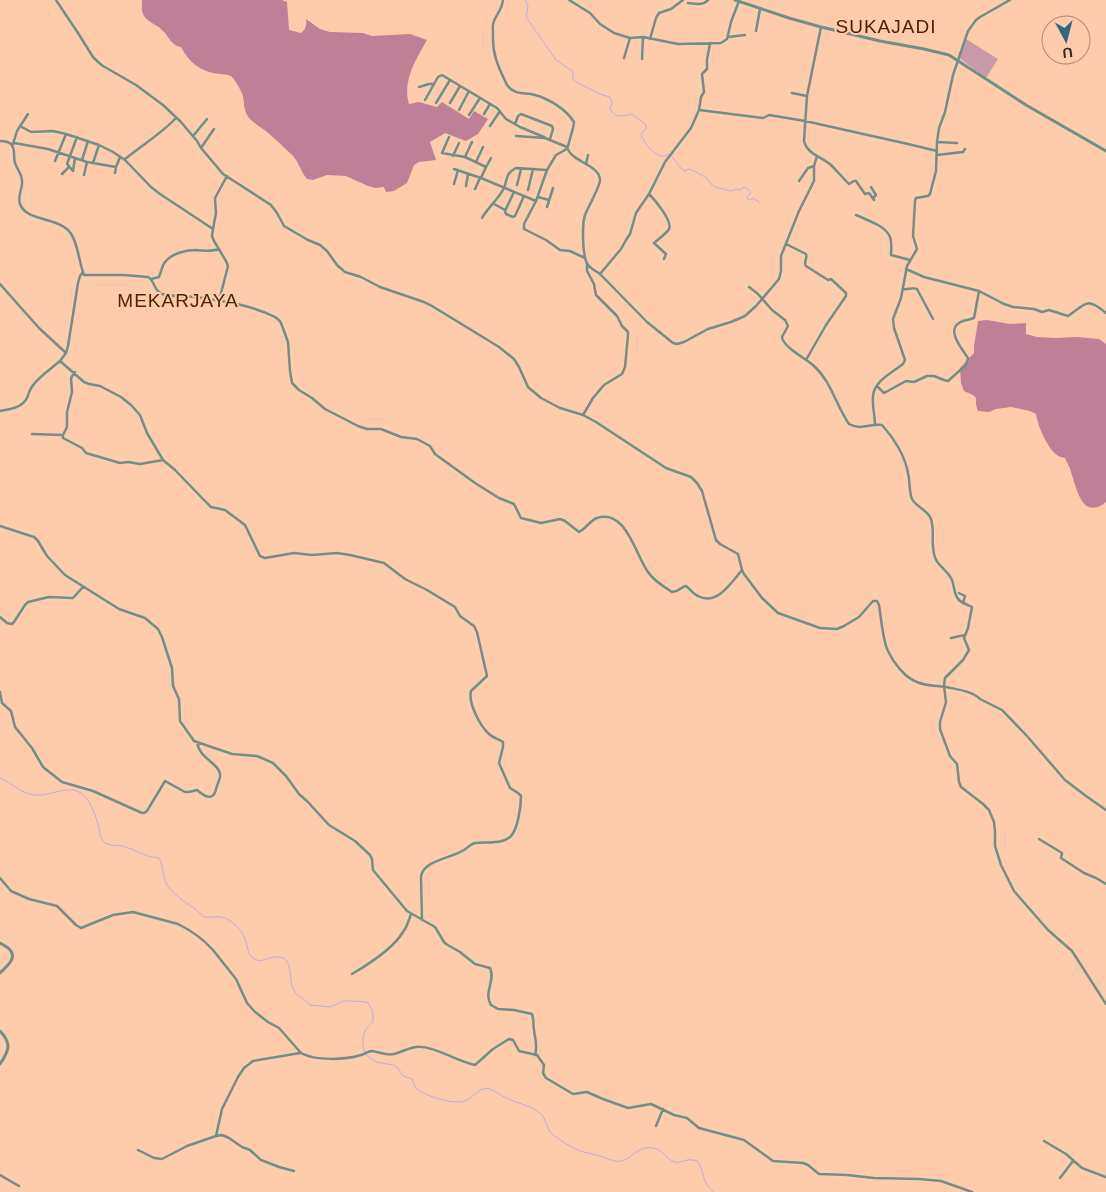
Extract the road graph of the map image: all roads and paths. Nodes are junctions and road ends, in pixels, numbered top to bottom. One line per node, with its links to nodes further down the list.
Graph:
1 (56, 0): 39 (street)
2 (503, 0): 65 (street)
3 (569, 0): 15 (street)
4 (683, 0): 16 (street)
5 (708, 0): 8 (street)
6 (1010, 0): 20 (street)
7 (737, 1): 9 (street); 14 (street)
8 (688, 3)
9 (760, 9): 10 (street); 11 (street)
10 (821, 28): 20 (street); 27 (street)
11 (756, 31)
12 (745, 35): 14 (street)
13 (643, 37): 15 (street); 16 (street); 19 (street)
14 (728, 37): 17 (street)
15 (630, 38): 18 (street)
16 (650, 39): 17 (street)
17 (710, 44): 34 (street)
18 (624, 58)
19 (642, 60)
20 (958, 60): 58 (street); 68 (street)
21 (450, 80): 22 (street); 23 (street); 30 (street)
22 (434, 84): 24 (street); 29 (street)
23 (460, 86): 25 (street); 31 (street)
24 (419, 87)
25 (469, 91): 28 (street); 33 (street)
26 (792, 93): 27 (street)
27 (807, 96): 41 (street)
28 (480, 98): 32 (street); 38 (street)
29 (425, 100)
30 (436, 103)
31 (450, 103)
32 (490, 104): 35 (street); 37 (street)
33 (458, 110)
34 (698, 110): 41 (street); 109 (street)
35 (500, 111): 42 (street); 44 (street)
36 (28, 114): 43 (street)
37 (484, 114)
38 (468, 115)
39 (176, 118): 48 (street); 80 (street)
40 (207, 119): 48 (street)
41 (805, 122): 67 (street); 74 (street)
42 (515, 124): 46 (street); 54 (street)
43 (20, 126): 47 (street); 61 (street)
44 (490, 126)
45 (214, 129): 63 (street)
46 (525, 129): 52 (street); 53 (street)
47 (66, 134): 50 (street); 69 (street)
48 (193, 136): 63 (street)
49 (516, 136): 52 (street)
50 (77, 137): 56 (street); 72 (street)
51 (449, 137): 73 (street)
52 (523, 137): 53 (street)
53 (545, 138): 54 (street)
54 (550, 139): 65 (street)
55 (0, 141): 61 (street)
56 (88, 141): 62 (street); 79 (street)
57 (472, 142): 76 (street)
58 (937, 142): 60 (street); 67 (street)
59 (460, 143): 73 (street)
60 (957, 143)
61 (13, 144): 69 (street); 127 (street)
62 (99, 145): 75 (street); 84 (street)
63 (201, 148): 97 (street)
64 (482, 148): 83 (street)
65 (567, 148): 85 (street); 92 (street)
66 (965, 149): 71 (street)
67 (937, 151): 71 (street)
68 (1106, 151)
69 (59, 152): 72 (street); 81 (street)
70 (588, 155): 85 (street)
71 (937, 155): 124 (street)
72 (70, 156): 77 (street); 87 (street)
73 (453, 156): 76 (street)
74 (817, 156): 86 (street); 103 (street)
75 (120, 157): 80 (street); 88 (street)
76 (465, 157): 83 (street)
77 (75, 158): 79 (street); 87 (street)
78 (490, 158): 89 (street)
79 (82, 160): 82 (street)
80 (124, 160): 119 (street)
81 (56, 161)
82 (87, 162): 84 (street); 96 (street)
83 (476, 162): 89 (street)
84 (93, 163): 88 (street)
85 (586, 164): 122 (street)
86 (814, 166): 99 (street); 120 (street)
87 (69, 167): 94 (street)
88 (116, 167): 93 (street)
89 (486, 167): 98 (street)
90 (522, 168): 91 (street); 101 (street); 104 (street)
91 (533, 169): 92 (street); 107 (street)
92 (547, 170): 111 (street)
93 (115, 173)
94 (62, 174)
95 (468, 174): 98 (street); 100 (street); 102 (street)
96 (84, 175)
97 (227, 176): 119 (street); 144 (street)
98 (480, 178): 104 (street); 106 (street)
99 (799, 181)
100 (454, 184)
101 (517, 185)
102 (466, 186)
103 (871, 187)
104 (504, 188): 108 (street); 114 (street)
105 (553, 188): 112 (street)
106 (475, 189)
107 (528, 190)
108 (514, 192): 110 (street); 116 (street)
109 (649, 194): 123 (street); 128 (street)
110 (524, 196): 113 (street); 116 (street)
111 (538, 197): 112 (street); 113 (street)
112 (549, 200): 115 (street)
113 (536, 201): 122 (street)
114 (494, 204): 116 (street); 118 (street)
115 (547, 207)
116 (505, 210)
117 (856, 215): 124 (street)
118 (482, 218)
119 (213, 229): 121 (street)
120 (786, 244): 134 (street); 140 (street)
121 (219, 250): 129 (street); 135 (street)
122 (585, 258): 125 (street)
123 (664, 258)
124 (910, 260): 126 (street)
125 (587, 264): 128 (street); 144 (street)
126 (906, 269): 132 (street); 133 (street)
127 (83, 272): 129 (street); 138 (street)
128 (600, 274): 134 (street)
129 (151, 279): 135 (street)
130 (0, 284): 138 (street)
131 (749, 287): 134 (street)
132 (902, 288): 137 (street); 142 (street)
133 (979, 291): 136 (street); 142 (street)
134 (762, 299): 140 (street)
135 (219, 301): 150 (street)
136 (1106, 313)
137 (933, 319)
138 (66, 353): 139 (street)
139 (60, 360): 141 (street); 143 (street)
140 (806, 360): 145 (street)
141 (75, 372): 147 (street); 148 (street)
142 (877, 386): 145 (street)
143 (0, 411)
144 (583, 415): 150 (street)
145 (876, 425): 153 (street)
146 (32, 434): 147 (street)
147 (62, 435): 148 (street)
148 (163, 460): 165 (street)
149 (0, 526): 151 (street)
150 (742, 570): 157 (street)
151 (83, 587): 154 (street); 159 (street)
152 (959, 593): 153 (street)
153 (964, 603): 155 (street)
154 (0, 617)
155 (965, 635): 156 (street); 157 (street)
156 (951, 638)
157 (944, 686): 160 (street); 169 (street)
158 (0, 692): 159 (street)
159 (197, 742): 164 (street)
160 (1106, 810)
161 (1039, 839): 163 (street)
162 (0, 878): 171 (street)
163 (1106, 884)
164 (412, 914): 165 (street); 168 (street)
165 (422, 920): 172 (street)
166 (0, 943): 167 (street)
167 (0, 973)
168 (352, 974)
169 (1106, 1004)
170 (0, 1031): 173 (street)
171 (301, 1052): 172 (street); 176 (street)
172 (535, 1055): 174 (street)
173 (0, 1064)
174 (663, 1109): 175 (street); 185 (street)
175 (656, 1126)
176 (216, 1136): 178 (street); 180 (street)
177 (1044, 1141): 179 (street)
178 (138, 1150)
179 (1073, 1161): 182 (street); 183 (street)
180 (294, 1171)
181 (0, 1176): 184 (street)
182 (1106, 1177)
183 (1060, 1178)
184 (19, 1186)
185 (972, 1192)

